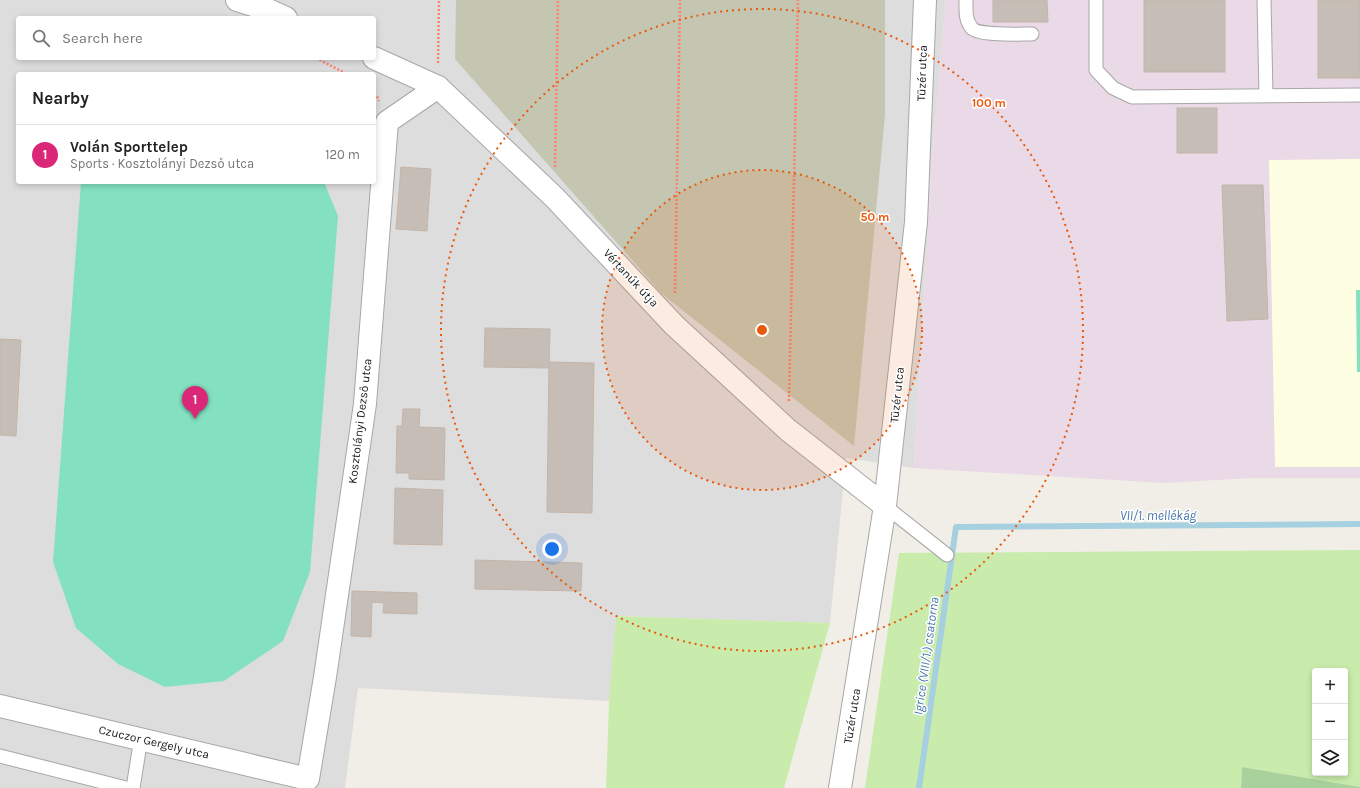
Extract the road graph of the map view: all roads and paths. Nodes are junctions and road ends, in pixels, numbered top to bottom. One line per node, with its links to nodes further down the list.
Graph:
1 (237, 0): 10 (street)
2 (439, 0): 16 (path)
3 (558, 0): 19 (path)
4 (680, 0): 20 (path)
5 (798, 0): 21 (path)
6 (925, 0): 22 (street, Tüzér utca)
7 (966, 0): 12 (lane)
8 (1096, 0): 17 (lane)
9 (1264, 0): 17 (lane)
10 (266, 4): 11 (street)
11 (283, 16)
12 (1032, 34)
13 (376, 59): 16 (street, Vértanúk útja)
14 (320, 60): 15 (path)
15 (343, 72)
16 (438, 87): 19 (street, Vértanúk útja); 27 (street, Kosztolányi Dezső utca)
17 (1266, 95): 18 (lane)
18 (1360, 95)
19 (555, 198): 20 (street, Vértanúk útja)
20 (674, 325): 21 (street, Vértanúk útja)
21 (788, 430): 22 (street, Vértanúk útja)
22 (885, 506): 23 (lane); 31 (street, Tüzér utca)
23 (947, 556)
24 (0, 706): 25 (street, Czuczor Gergely utca)
25 (141, 738): 27 (street, Czuczor Gergely utca); 30 (lane)
26 (0, 756): 28 (lane)
27 (308, 779)
28 (108, 786): 29 (lane)
29 (126, 788)
30 (133, 788)
31 (840, 788)

